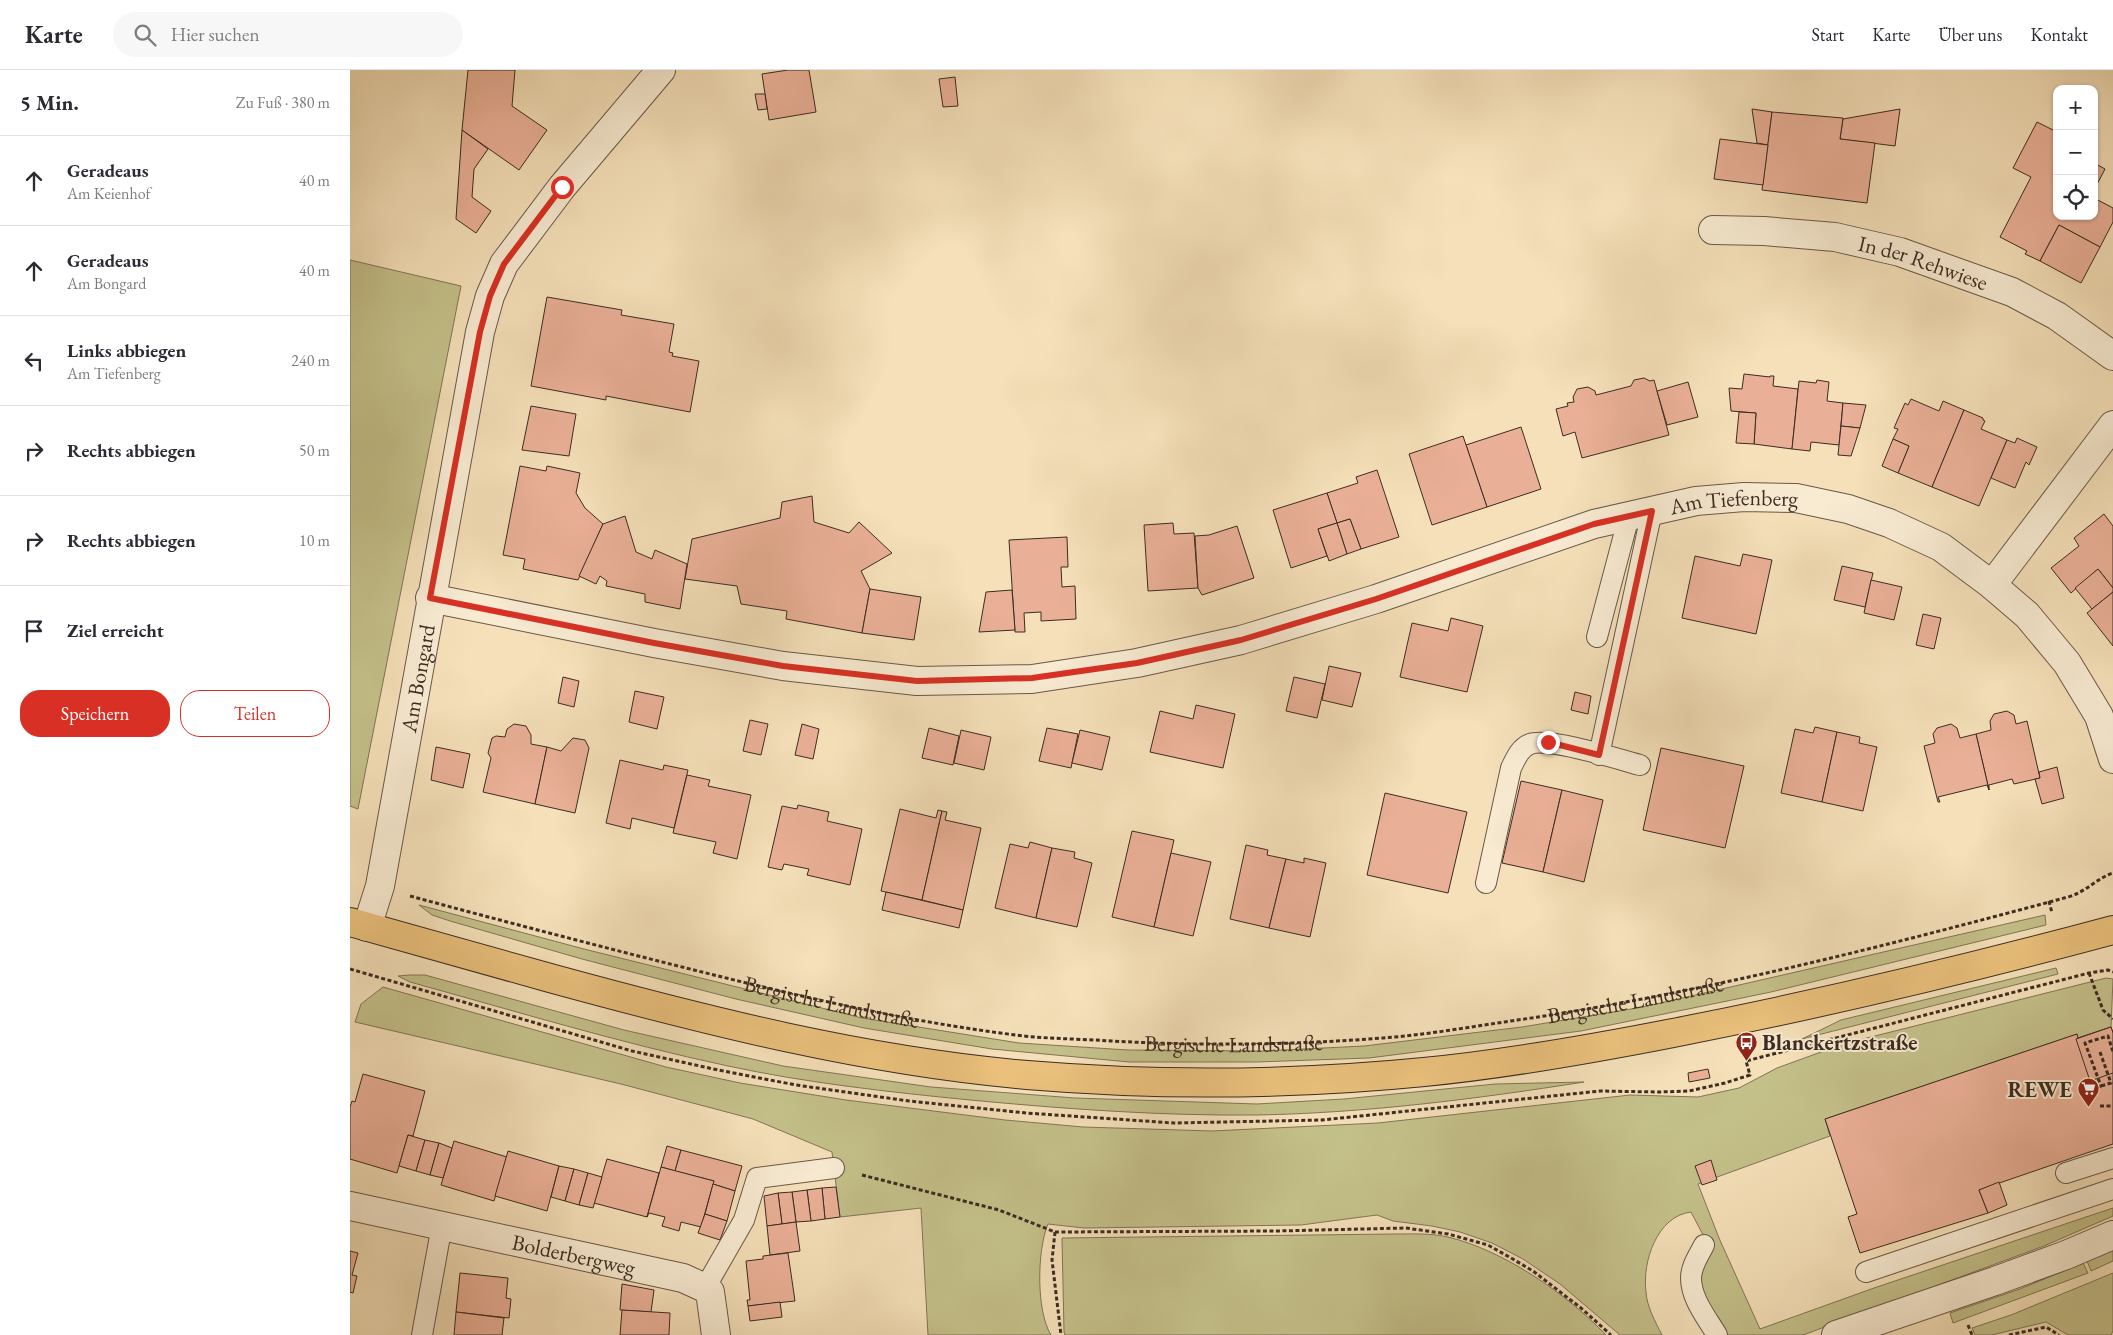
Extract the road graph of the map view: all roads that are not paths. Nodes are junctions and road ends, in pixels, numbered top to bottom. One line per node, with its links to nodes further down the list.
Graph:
1 (661, 70): 7 (street, Am Bongard)
2 (1713, 230): 3 (street, In der Rehwiese)
3 (2113, 356)
4 (2113, 425): 6 (street)
5 (1641, 513): 6 (street, Am Tiefenberg); 7 (street, Am Tiefenberg); 8 (lane); 9 (lane)
6 (1992, 585): 10 (street, Am Tiefenberg)
7 (430, 598): 13 (street, Am Bongard)
8 (1596, 637)
9 (1599, 755): 11 (lane); 12 (lane)
10 (2113, 759)
11 (1640, 765)
12 (1486, 883)
13 (359, 924): 14 (main road, Bergische Landstraße)
14 (2113, 930)
15 (2113, 1158): 17 (lane)
16 (834, 1168): 24 (lane)
17 (2066, 1173)
18 (2113, 1189): 23 (lane)
19 (350, 1206): 20 (street, Bolderbergweg)
20 (442, 1225): 24 (street, Bolderbergweg); 25 (lane)
21 (2113, 1235): 28 (street)
22 (1704, 1245): 27 (lane)
23 (1866, 1272)
24 (705, 1288): 26 (street)
25 (422, 1335)
26 (716, 1335)
27 (1717, 1335)
28 (1836, 1335)

